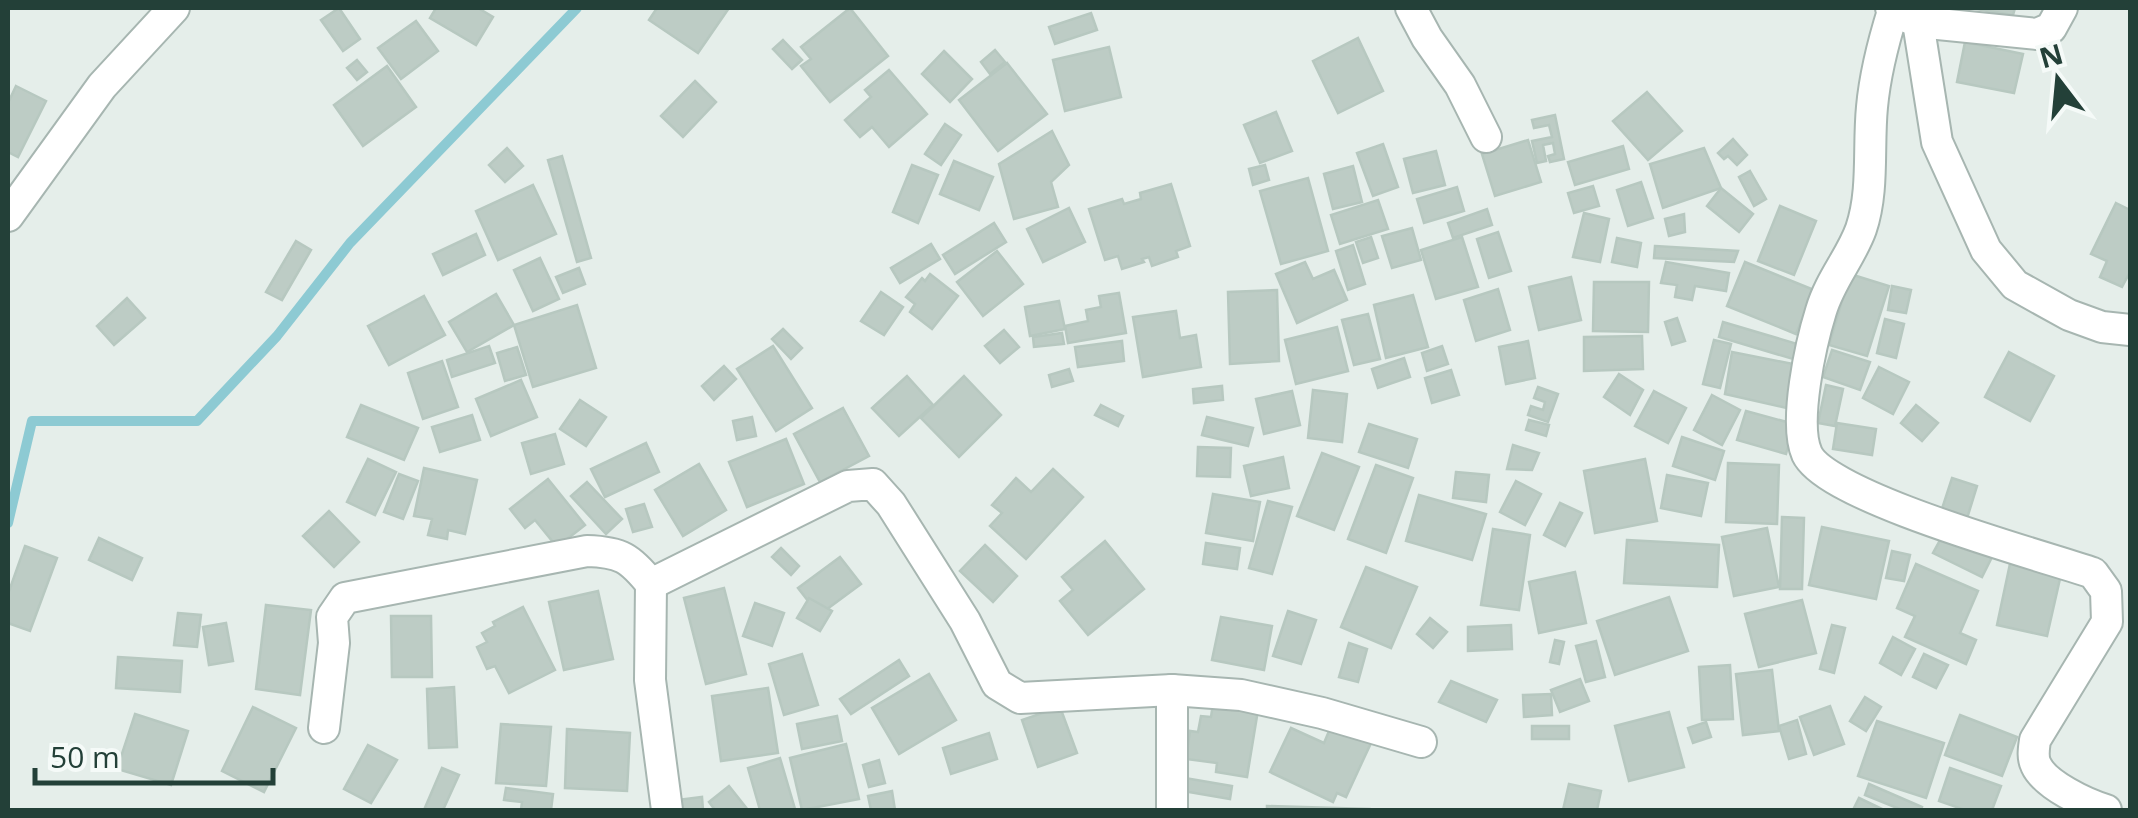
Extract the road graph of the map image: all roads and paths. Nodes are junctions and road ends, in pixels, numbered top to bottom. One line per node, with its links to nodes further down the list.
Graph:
1 (174, 8): 5 (street)
2 (1411, 8): 6 (street)
3 (2062, 8): 4 (street)
4 (1901, 13): 8 (street); 15 (street)
5 (145, 19): 7 (street)
6 (1486, 137)
7 (8, 216)
8 (2130, 330)
9 (651, 584): 10 (street); 11 (street); 13 (street)
10 (1172, 690): 12 (street); 14 (street)
11 (324, 728)
12 (1421, 742)
13 (667, 810)
14 (1172, 810)
15 (2106, 810)

